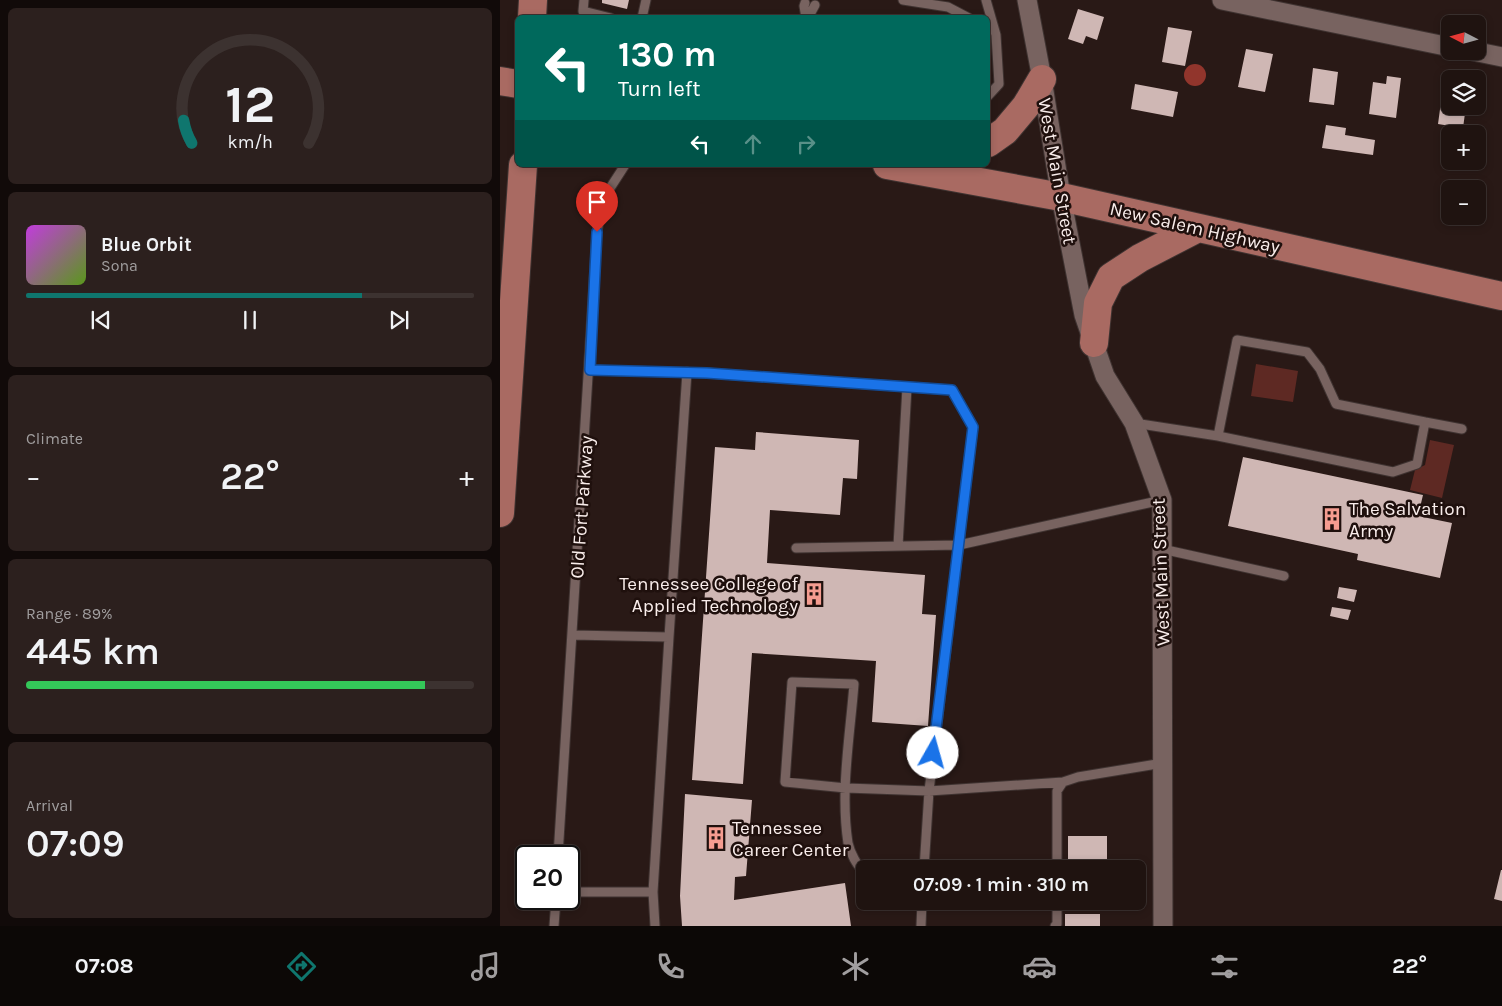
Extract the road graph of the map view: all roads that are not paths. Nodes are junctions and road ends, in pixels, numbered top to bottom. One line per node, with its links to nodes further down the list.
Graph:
1 (533, 0): 10 (main road)
2 (584, 0): 11 (lane)
3 (646, 0): 12 (lane)
4 (903, 0): 15 (lane)
5 (986, 0): 22 (lane)
6 (1027, 0): 19 (street, West Main Street)
7 (1222, 0): 16 (street)
8 (805, 3): 13 (lane)
9 (815, 5): 14 (lane)
10 (532, 15)
11 (599, 15)
12 (643, 15)
13 (806, 15)
14 (809, 15)
15 (963, 15)
16 (1441, 45)
17 (1486, 54): 18 (street)
18 (1502, 57)
19 (1042, 79): 23 (main road); 28 (street, West Main Street)
20 (500, 81): 21 (main road)
21 (515, 84)
22 (990, 94)
23 (990, 142)
24 (523, 167): 34 (main road)
25 (624, 167): 33 (lane, Old Fort Parkway)
26 (912, 167): 27 (main road, New Salem Highway)
27 (937, 169): 28 (main road, New Salem Highway)
28 (1061, 197): 29 (main road, New Salem Highway); 32 (street, West Main Street)
29 (1198, 228): 30 (main road, New Salem Highway); 32 (main road)
30 (1502, 296)
31 (500, 298): 34 (main road)
32 (1094, 342): 38 (street, West Main Street)
33 (590, 370): 35 (lane); 48 (lane, Old Fort Parkway)
34 (509, 372): 42 (main road)
35 (686, 372): 36 (lane); 49 (lane)
36 (907, 387): 43 (lane); 44 (lane)
37 (1425, 422): 39 (lane); 40 (lane); 40 (lane)
38 (1134, 423): 40 (lane); 41 (street, West Main Street)
39 (1462, 428)
40 (1218, 436)
41 (1162, 500): 43 (lane); 46 (street, West Main Street)
42 (500, 513)
43 (959, 545): 44 (lane); 53 (lane)
44 (898, 546): 45 (lane)
45 (796, 548)
46 (1162, 549): 47 (lane); 50 (street, West Main Street)
47 (1284, 576)
48 (572, 635): 49 (lane); 54 (lane, Old Fort Parkway)
49 (669, 637): 59 (lane)
50 (1163, 763): 51 (lane); 67 (street, West Main Street)
51 (1063, 782): 53 (lane); 56 (lane)
52 (846, 788): 52 (lane); 53 (lane); 57 (lane)
53 (929, 791): 55 (lane)
54 (559, 845)
55 (925, 860)
56 (1057, 860)
57 (856, 861)
58 (580, 892): 59 (lane)
59 (653, 892): 64 (lane)
60 (555, 910): 63 (lane)
61 (922, 910): 65 (lane)
62 (1057, 910): 66 (lane)
63 (554, 926)
64 (655, 926)
65 (921, 926)
66 (1056, 926)
67 (1164, 926)

